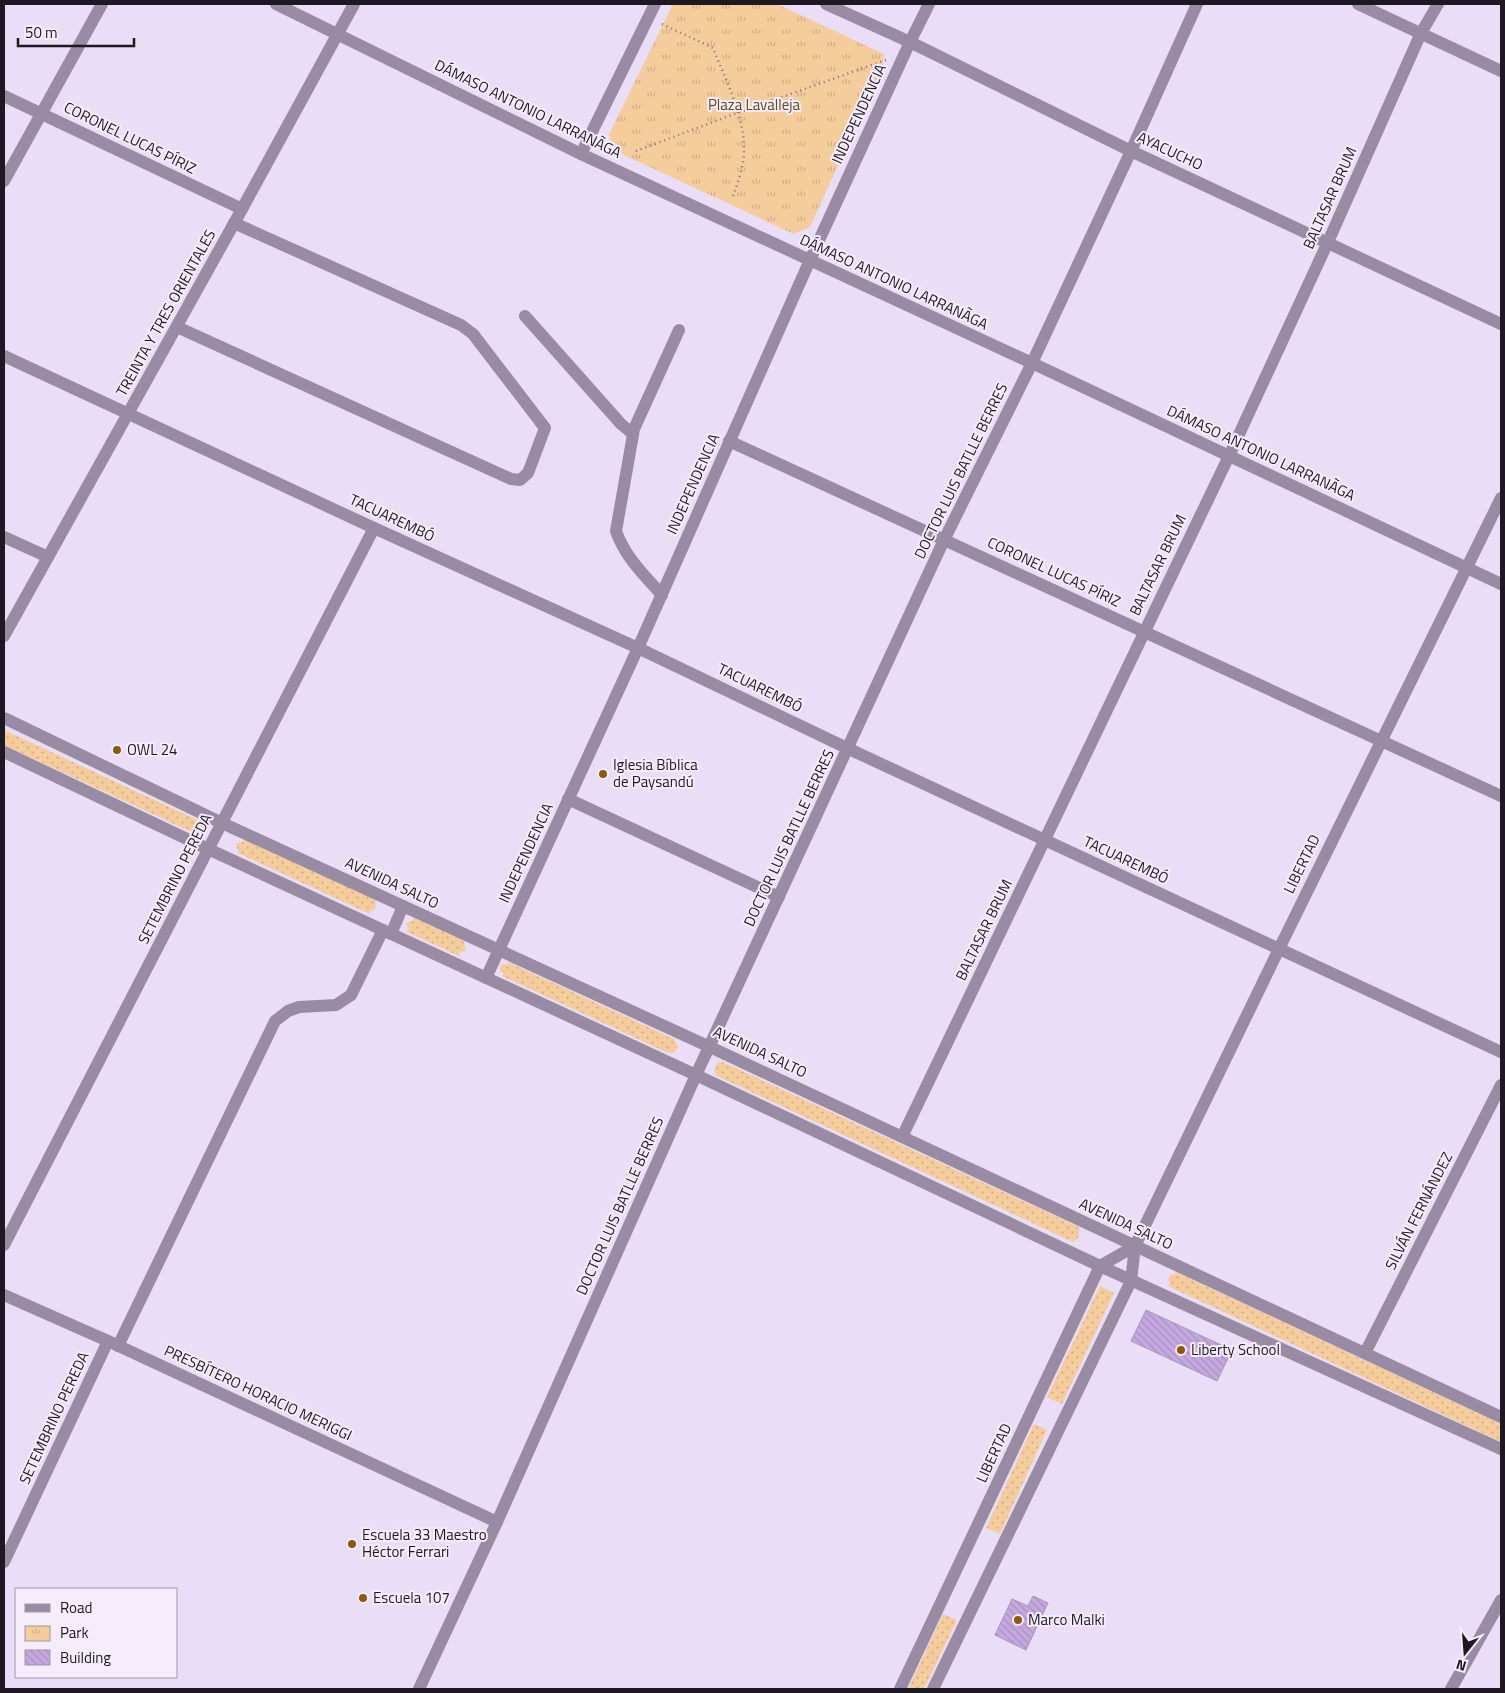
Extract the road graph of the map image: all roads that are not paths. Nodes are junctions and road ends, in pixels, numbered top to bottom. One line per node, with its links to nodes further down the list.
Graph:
1 (102, 4): 15 (street)
2 (276, 4): 11 (street, DÁMASO ANTONIO LARRANÃGA)
3 (354, 4): 11 (street, TREINTA Y TRES ORIENTALES)
4 (655, 4): 17 (street)
5 (826, 4): 12 (street, AYACUCHO)
6 (929, 4): 12 (street, INDEPENDENCIA)
7 (1197, 4): 16 (street, DOCTOR LUIS BATLLE BERRES)
8 (1358, 4): 10 (street)
9 (1438, 4): 10 (street, BALTASAR BRUM)
10 (1421, 33): 13 (street); 21 (street, BALTASAR BRUM)
11 (337, 35): 17 (street, DÁMASO ANTONIO LARRANÃGA); 19 (street, TREINTA Y TRES ORIENTALES)
12 (907, 48): 16 (street, AYACUCHO); 22 (street, INDEPENDENCIA)
13 (1501, 71)
14 (4, 96): 15 (street, CORONEL LUCAS PÍRIZ)
15 (42, 114): 18 (street); 19 (street, CORONEL LUCAS PÍRIZ)
16 (1131, 151): 21 (street, AYACUCHO); 28 (street, DOCTOR LUIS BATLLE BERRES)
17 (582, 154): 22 (street, DÁMASO ANTONIO LARRANÃGA)
18 (4, 181)
19 (242, 209): 20 (street, TREINTA Y TRES ORIENTALES)
20 (234, 223): 25 (street, TREINTA Y TRES ORIENTALES); 25 (street)
21 (1328, 242): 24 (street, AYACUCHO); 32 (street, BALTASAR BRUM)
22 (810, 260): 28 (street, DÁMASO ANTONIO LARRANÃGA); 31 (street, INDEPENDENCIA)
23 (525, 316): 30 (street)
24 (1501, 324)
25 (177, 327): 29 (street, TREINTA Y TRES ORIENTALES)
26 (679, 330): 30 (street)
27 (4, 356): 29 (street, TACUAREMBÓ)
28 (1032, 363): 32 (street, DÁMASO ANTONIO LARRANÃGA); 36 (street, DOCTOR LUIS BATLLE BERRES)
29 (128, 414): 34 (street, TACUAREMBÓ); 37 (street, TREINTA Y TRES ORIENTALES)
30 (633, 434): 40 (street)
31 (729, 441): 36 (street, CORONEL LUCAS PÍRIZ); 40 (street, INDEPENDENCIA)
32 (1229, 456): 38 (street, DÁMASO ANTONIO LARRANÃGA); 41 (street, BALTASAR BRUM)
33 (1501, 498): 38 (street, LIBERTAD)
34 (374, 528): 43 (street, TACUAREMBÓ); 50 (street, SETEMBRINO PEREDA)
35 (4, 537): 37 (street)
36 (944, 540): 41 (street, CORONEL LUCAS PÍRIZ); 46 (street, DOCTOR LUIS BATLLE BERRES)
37 (48, 557): 42 (street, TREINTA Y TRES ORIENTALES)
38 (1467, 568): 39 (street, DÁMASO ANTONIO LARRANÃGA); 45 (street, LIBERTAD)
39 (1501, 584)
40 (662, 595): 43 (street, INDEPENDENCIA)
41 (1144, 632): 45 (street, CORONEL LUCAS PÍRIZ); 51 (street, BALTASAR BRUM)
42 (4, 636)
43 (638, 648): 46 (street, TACUAREMBÓ); 49 (street, INDEPENDENCIA)
44 (4, 718): 50 (street, AVENIDA SALTO)
45 (1381, 741): 48 (street, CORONEL LUCAS PÍRIZ); 56 (street, LIBERTAD)
46 (848, 749): 51 (street, TACUAREMBÓ); 53 (street, DOCTOR LUIS BATLLE BERRES)
47 (4, 752): 52 (street)
48 (1501, 796)
49 (568, 799): 53 (street); 57 (street, INDEPENDENCIA)
50 (222, 823): 52 (street, SETEMBRINO PEREDA); 54 (street, AVENIDA SALTO)
51 (1045, 840): 56 (street, TACUAREMBÓ); 63 (street, BALTASAR BRUM)
52 (208, 849): 55 (street); 64 (street, SETEMBRINO PEREDA)
53 (779, 897): 59 (street, DOCTOR LUIS BATLLE BERRES)
54 (403, 906): 55 (street, SETEMBRINO PEREDA); 57 (street, AVENIDA SALTO)
55 (387, 932): 58 (street); 69 (street, SETEMBRINO PEREDA)
56 (1279, 949): 60 (street, TACUAREMBÓ); 65 (street, LIBERTAD)
57 (499, 950): 58 (street, INDEPENDENCIA); 59 (street, AVENIDA SALTO)
58 (486, 978): 61 (street)
59 (710, 1047): 61 (street, DOCTOR LUIS BATLLE BERRES); 63 (street, AVENIDA SALTO)
60 (1501, 1052)
61 (696, 1075): 66 (street); 73 (street, DOCTOR LUIS BATLLE BERRES)
62 (1501, 1084): 70 (street, SILVÁN FERNÁNDEZ)
63 (902, 1137): 65 (street, AVENIDA SALTO)
64 (4, 1245)
65 (1135, 1246): 66 (street); 67 (street, LIBERTAD); 70 (street, AVENIDA SALTO)
66 (1100, 1266): 67 (street); 77 (street, LIBERTAD)
67 (1131, 1281): 72 (street); 78 (street, LIBERTAD)
68 (4, 1295): 69 (street, PRESBÍTERO HORACIO MERIGGI)
69 (113, 1344): 73 (street, PRESBÍTERO HORACIO MERIGGI); 74 (street, SETEMBRINO PEREDA)
70 (1365, 1353): 71 (street, AVENIDA SALTO)
71 (1501, 1417)
72 (1501, 1449)
73 (497, 1522): 76 (street, DOCTOR LUIS BATLLE BERRES)
74 (4, 1562)
75 (1501, 1600): 79 (street)
76 (419, 1689)
77 (900, 1689)
78 (934, 1689)
79 (1451, 1689)

